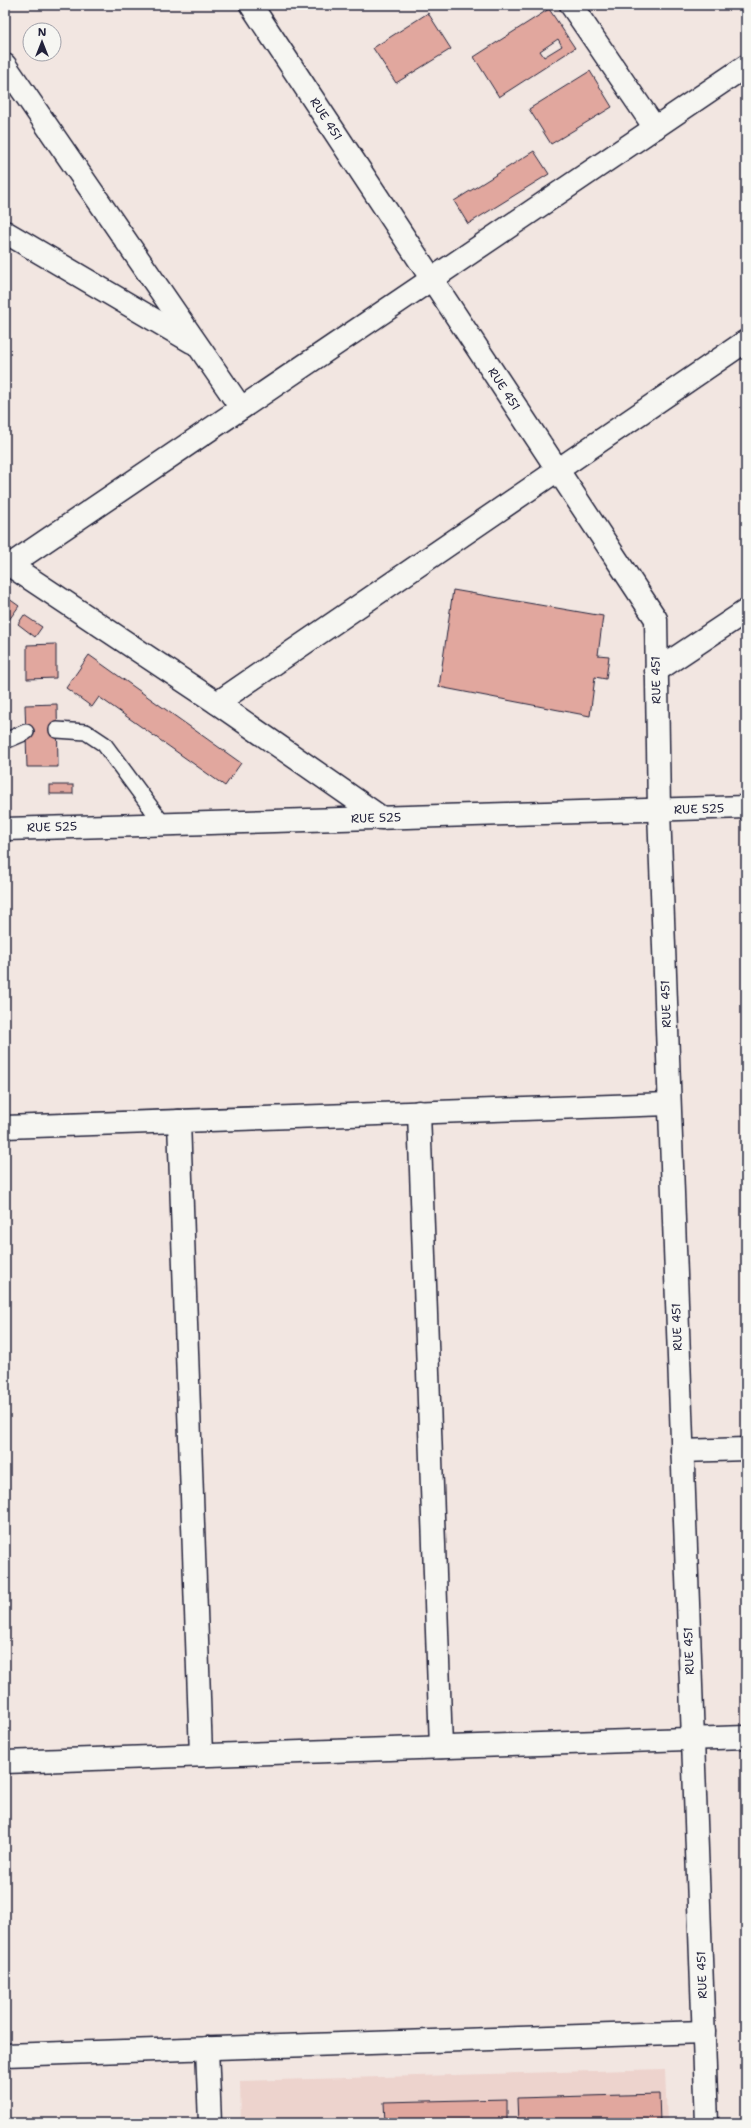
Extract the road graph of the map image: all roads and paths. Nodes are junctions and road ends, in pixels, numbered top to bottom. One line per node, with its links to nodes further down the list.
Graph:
1 (251, 5): 7 (street, RUE 451)
2 (571, 5): 5 (street)
3 (5, 65): 9 (street)
4 (746, 66): 5 (street)
5 (655, 128): 7 (street)
6 (5, 232): 9 (street)
7 (432, 279): 10 (street); 11 (street, RUE 451)
8 (746, 341): 11 (street)
9 (197, 345): 10 (street)
10 (241, 408): 12 (street)
11 (557, 470): 14 (street, RUE 451); 15 (street)
12 (8, 564): 15 (street)
13 (746, 611): 14 (street)
14 (656, 671): 20 (street, RUE 451)
15 (217, 703): 21 (street)
16 (57, 730): 22 (lane)
17 (26, 732): 18 (lane)
18 (5, 741)
19 (746, 807): 20 (street, RUE 525)
20 (659, 810): 21 (street, RUE 525); 24 (street, RUE 451)
21 (382, 818): 22 (street, RUE 525)
22 (163, 824): 23 (street, RUE 525)
23 (5, 829)
24 (669, 1104): 25 (street); 29 (street, RUE 451)
25 (419, 1112): 26 (street); 32 (street)
26 (179, 1121): 27 (street); 33 (street)
27 (5, 1126)
28 (746, 1449): 29 (street)
29 (682, 1451): 31 (street, RUE 451)
30 (746, 1737): 31 (street)
31 (693, 1739): 32 (street); 35 (street, RUE 451)
32 (440, 1747): 33 (street)
33 (201, 1755): 34 (street)
34 (5, 1762)
35 (704, 2032): 36 (street); 39 (street, RUE 451)
36 (207, 2048): 37 (street); 38 (street)
37 (5, 2055)
38 (210, 2123)
39 (707, 2123)

